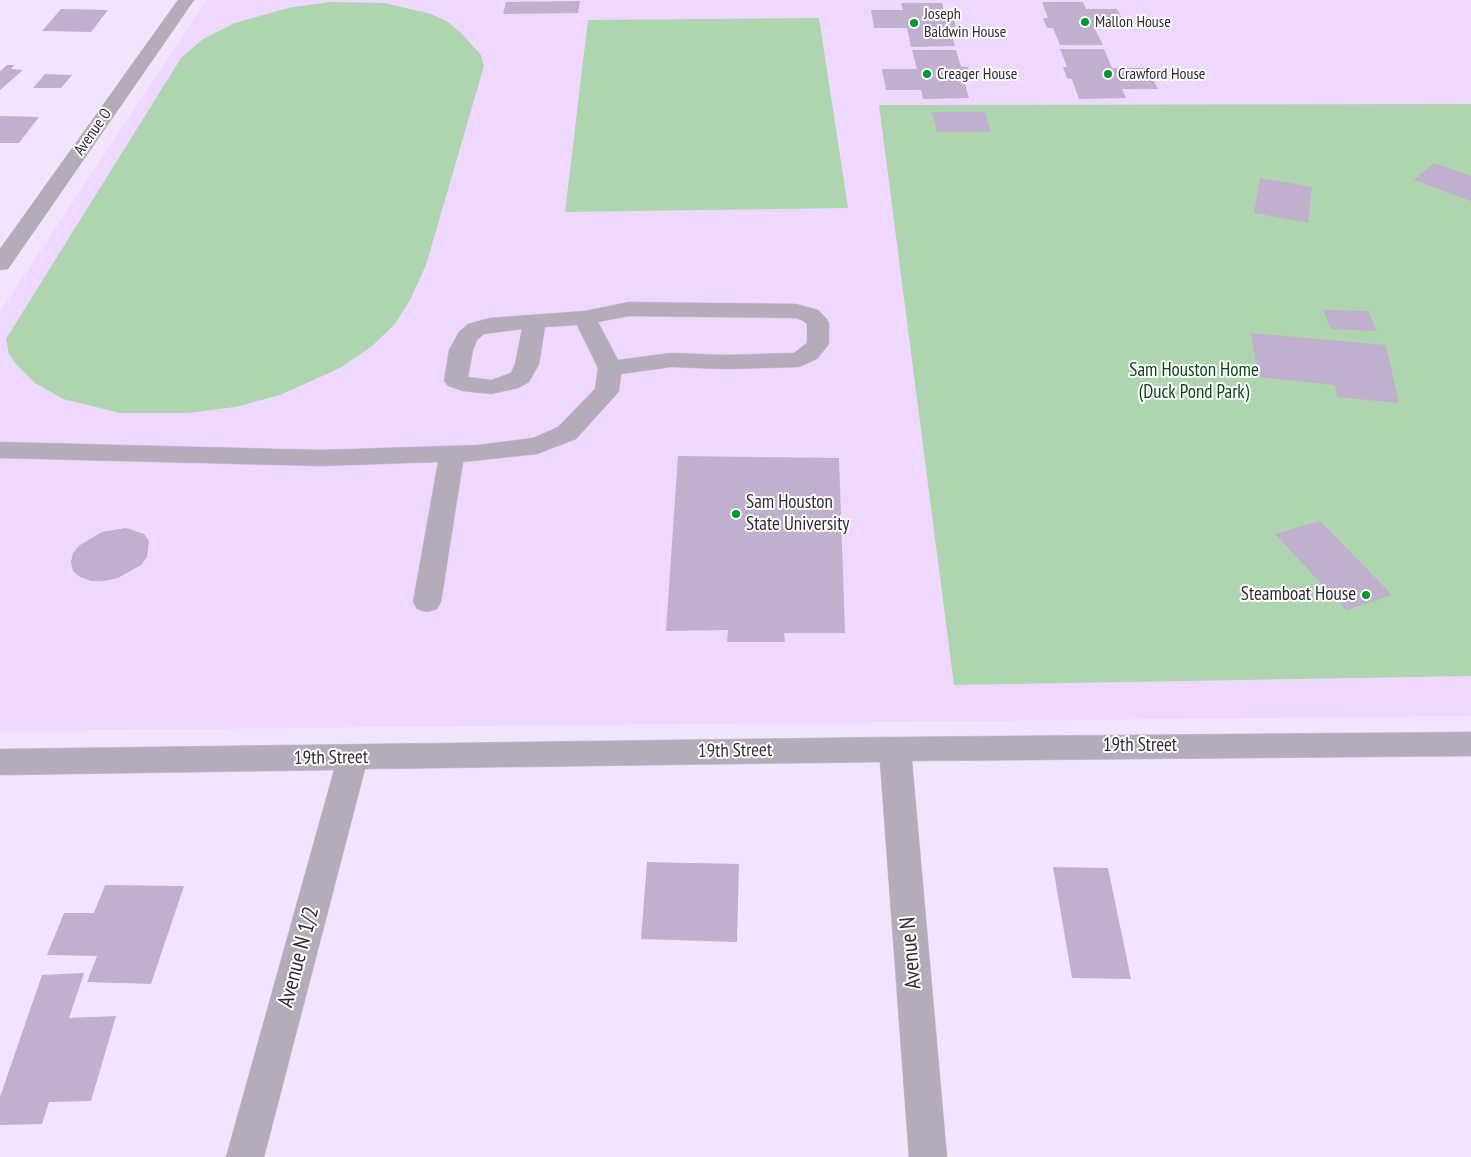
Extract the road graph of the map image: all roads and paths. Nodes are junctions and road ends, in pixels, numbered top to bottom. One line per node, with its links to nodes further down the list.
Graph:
1 (186, 0): 2 (street, Avenue O)
2 (0, 264)
3 (585, 318): 4 (street); 5 (street); 5 (street)
4 (535, 321)
5 (610, 368): 7 (street)
6 (0, 450): 7 (street)
7 (452, 455): 8 (street)
8 (427, 602)
9 (1471, 744): 10 (street, 19th Street)
10 (895, 748): 11 (street, 19th Street); 14 (street, Avenue N)
11 (353, 757): 12 (street, 19th Street); 13 (street, Avenue N 1/2)
12 (0, 762)
13 (245, 1157)
14 (928, 1157)

